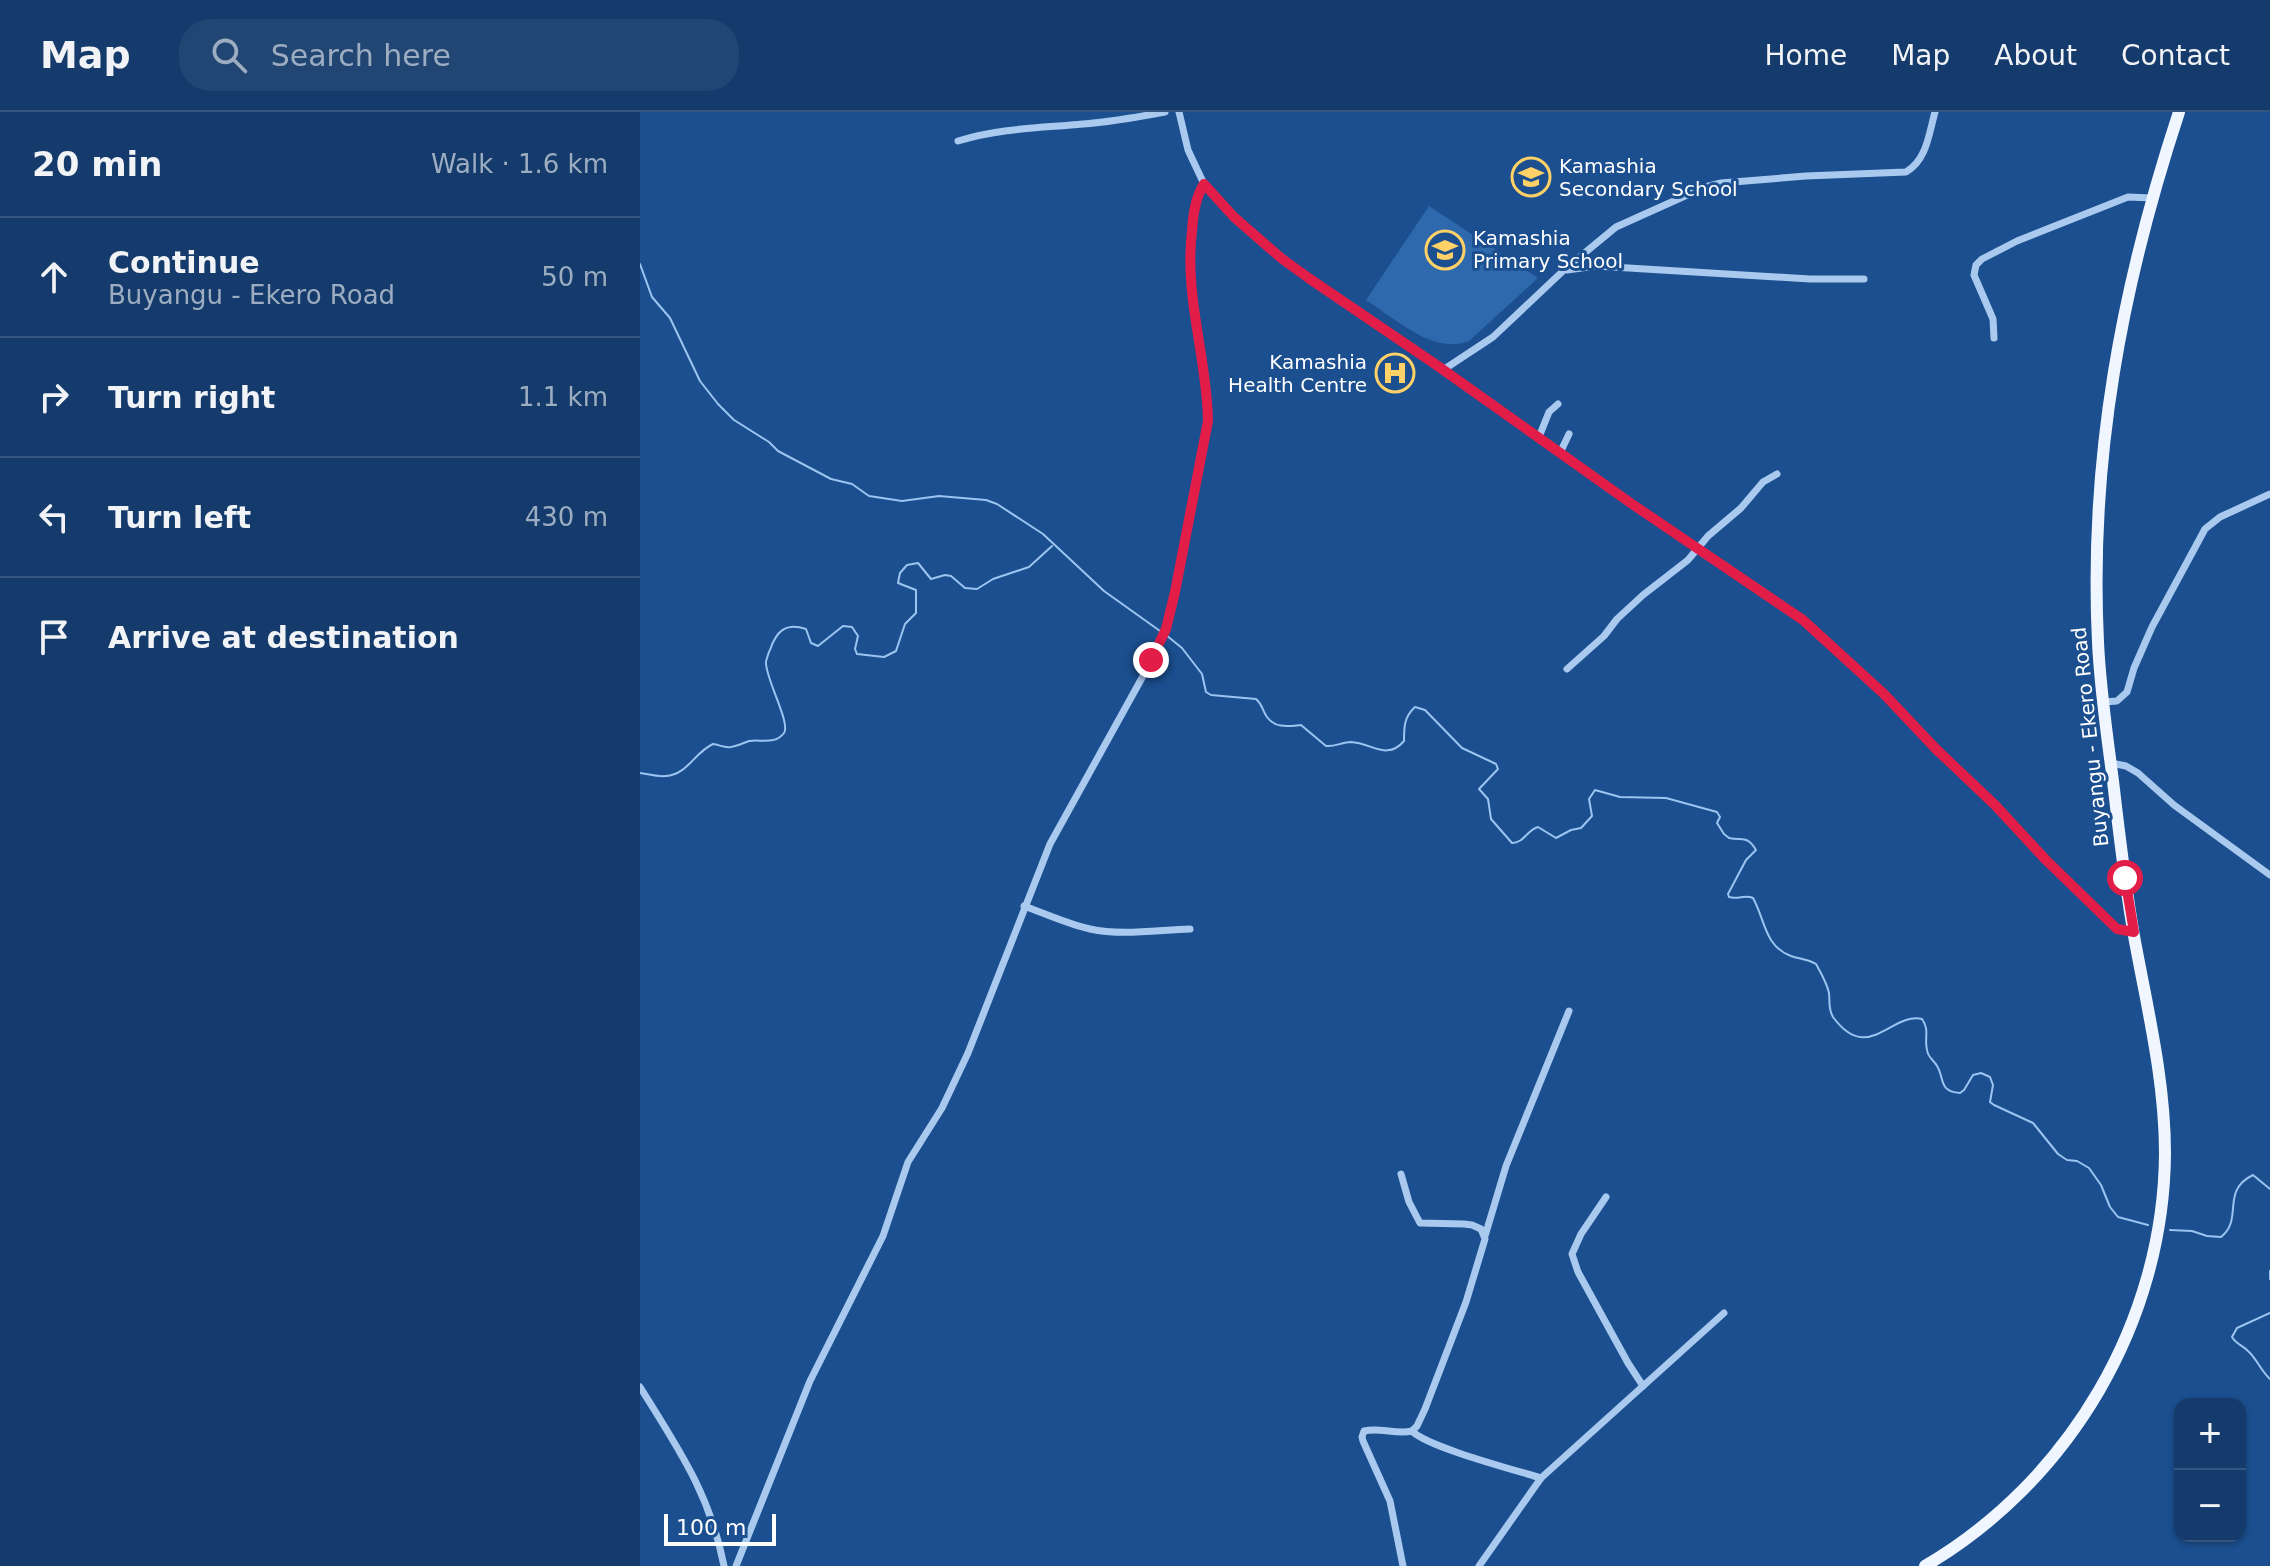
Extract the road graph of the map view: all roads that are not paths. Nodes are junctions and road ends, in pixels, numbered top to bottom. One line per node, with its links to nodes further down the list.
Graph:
1 (1165, 112): 5 (street)
2 (1179, 112): 6 (street)
3 (1935, 112): 8 (street)
4 (2179, 112): 7 (main road, Buyangu - Ekero Road)
5 (958, 141)
6 (1204, 184): 11 (street); 23 (street)
7 (2152, 198): 10 (street); 20 (main road, Buyangu - Ekero Road)
8 (1564, 270): 9 (street); 11 (street)
9 (1864, 279)
10 (1994, 338)
11 (1443, 370): 14 (street)
12 (1558, 404): 14 (street)
13 (1569, 434): 15 (street)
14 (1539, 437): 15 (street)
15 (1560, 453): 18 (street)
16 (1777, 474): 18 (street)
17 (2270, 494): 20 (street)
18 (1698, 549): 19 (street); 25 (street)
19 (1567, 669)
20 (2104, 702): 21 (main road, Buyangu - Ekero Road)
21 (2111, 763): 22 (street); 25 (main road, Buyangu - Ekero Road)
22 (2270, 875)
23 (1024, 906): 24 (street); 36 (street)
24 (1190, 929)
25 (2134, 932): 39 (main road, Buyangu - Ekero Road)
26 (1569, 1011): 29 (street)
27 (1401, 1174): 29 (street)
28 (1606, 1197): 31 (street)
29 (1485, 1236): 33 (street)
30 (1724, 1313): 31 (street)
31 (1643, 1386): 34 (street)
32 (640, 1387): 35 (street)
33 (1412, 1431): 34 (street); 37 (street)
34 (1541, 1478): 38 (street)
35 (724, 1566)
36 (736, 1566)
37 (1403, 1566)
38 (1479, 1566)
39 (1925, 1566)

